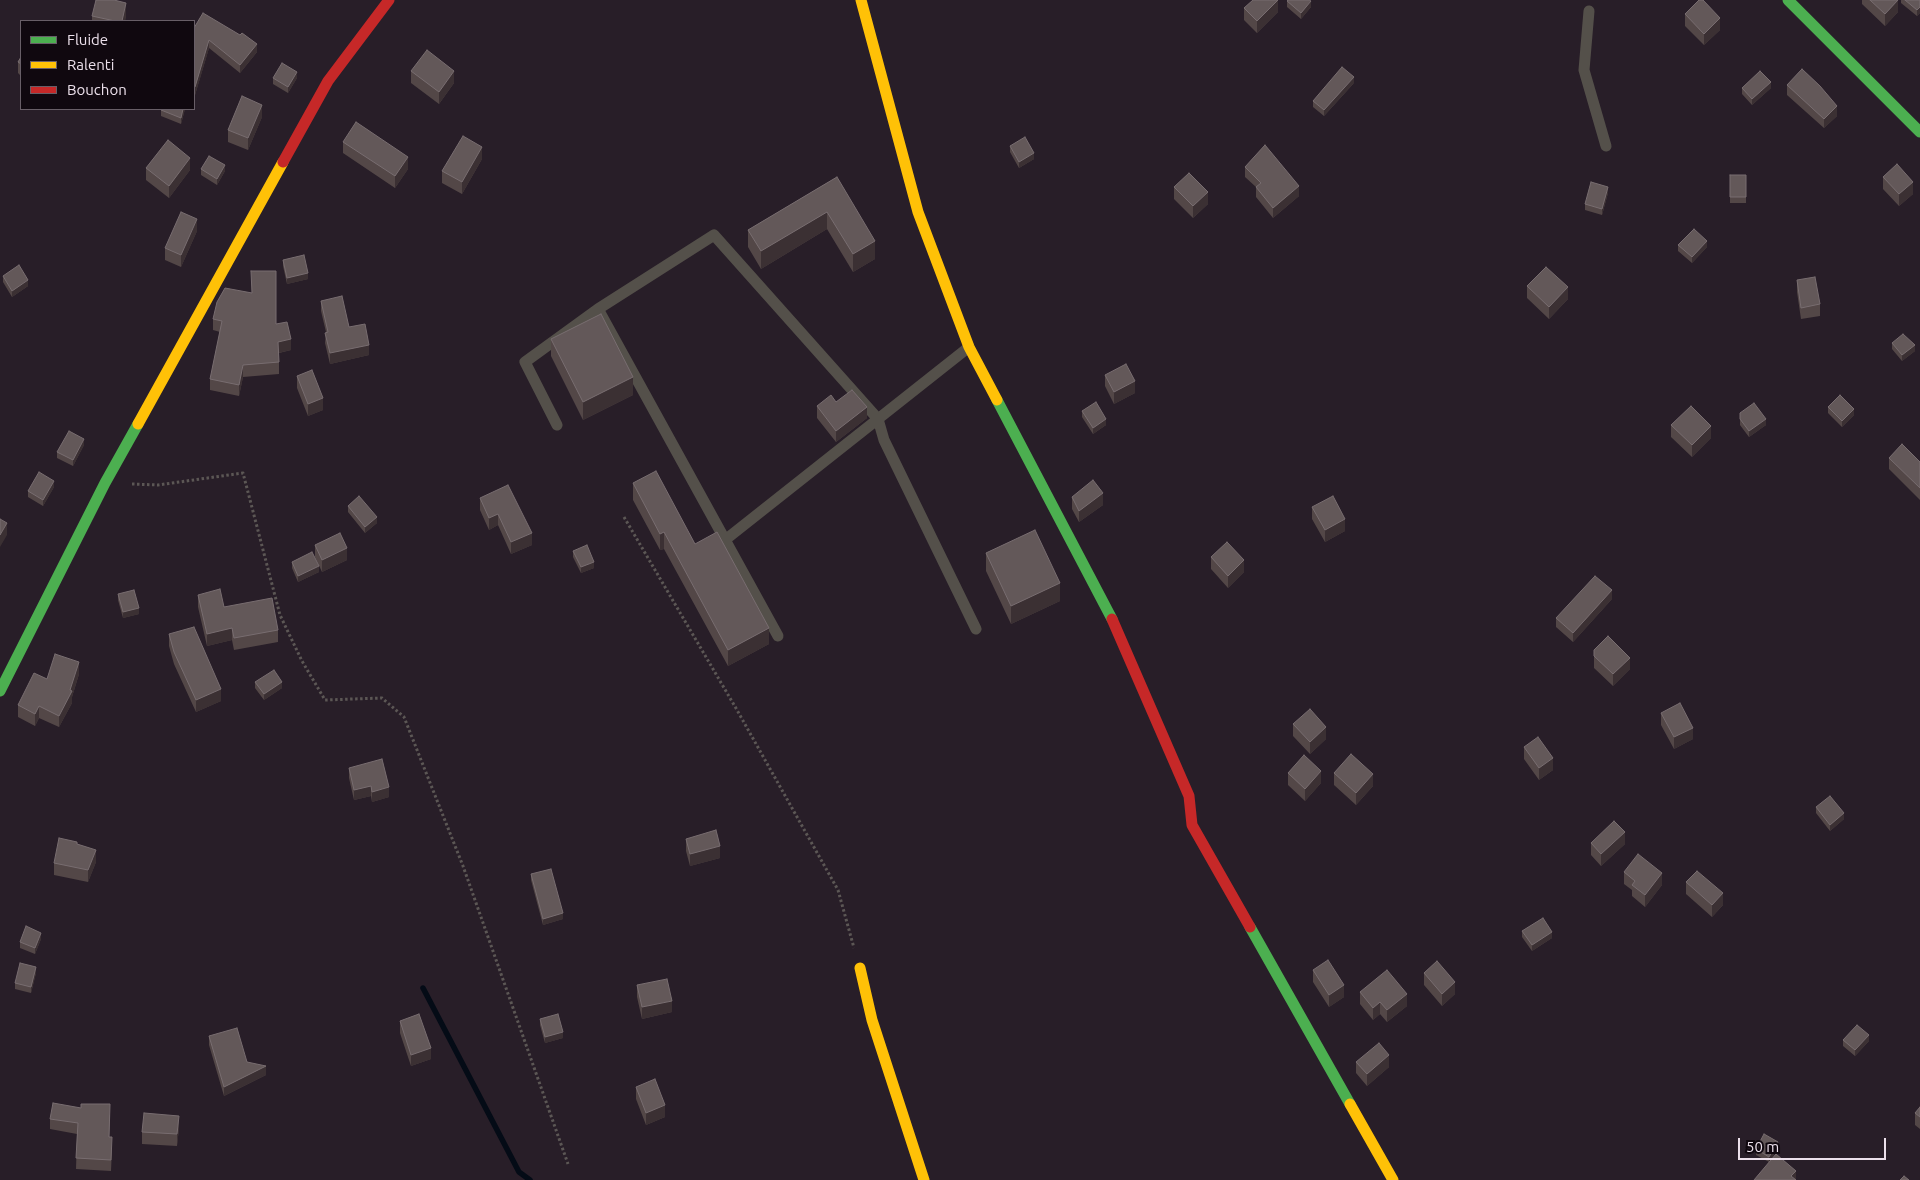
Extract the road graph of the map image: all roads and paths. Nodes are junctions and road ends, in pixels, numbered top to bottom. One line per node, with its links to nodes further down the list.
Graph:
1 (389, 0): 11 (street)
2 (861, 0): 8 (street)
3 (1788, 0): 5 (street)
4 (1589, 11): 6 (lane)
5 (1920, 132)
6 (1606, 146)
7 (598, 309): 9 (lane); 10 (lane); 13 (lane)
8 (969, 347): 9 (lane); 20 (street)
9 (878, 419): 13 (lane); 14 (lane)
10 (557, 425)
11 (105, 483): 16 (street); 18 (path)
12 (624, 517): 17 (path)
13 (725, 540): 15 (lane)
14 (976, 630)
15 (778, 636)
16 (0, 692)
17 (860, 968): 19 (street)
18 (568, 1164)
19 (924, 1180)
20 (1393, 1180)

